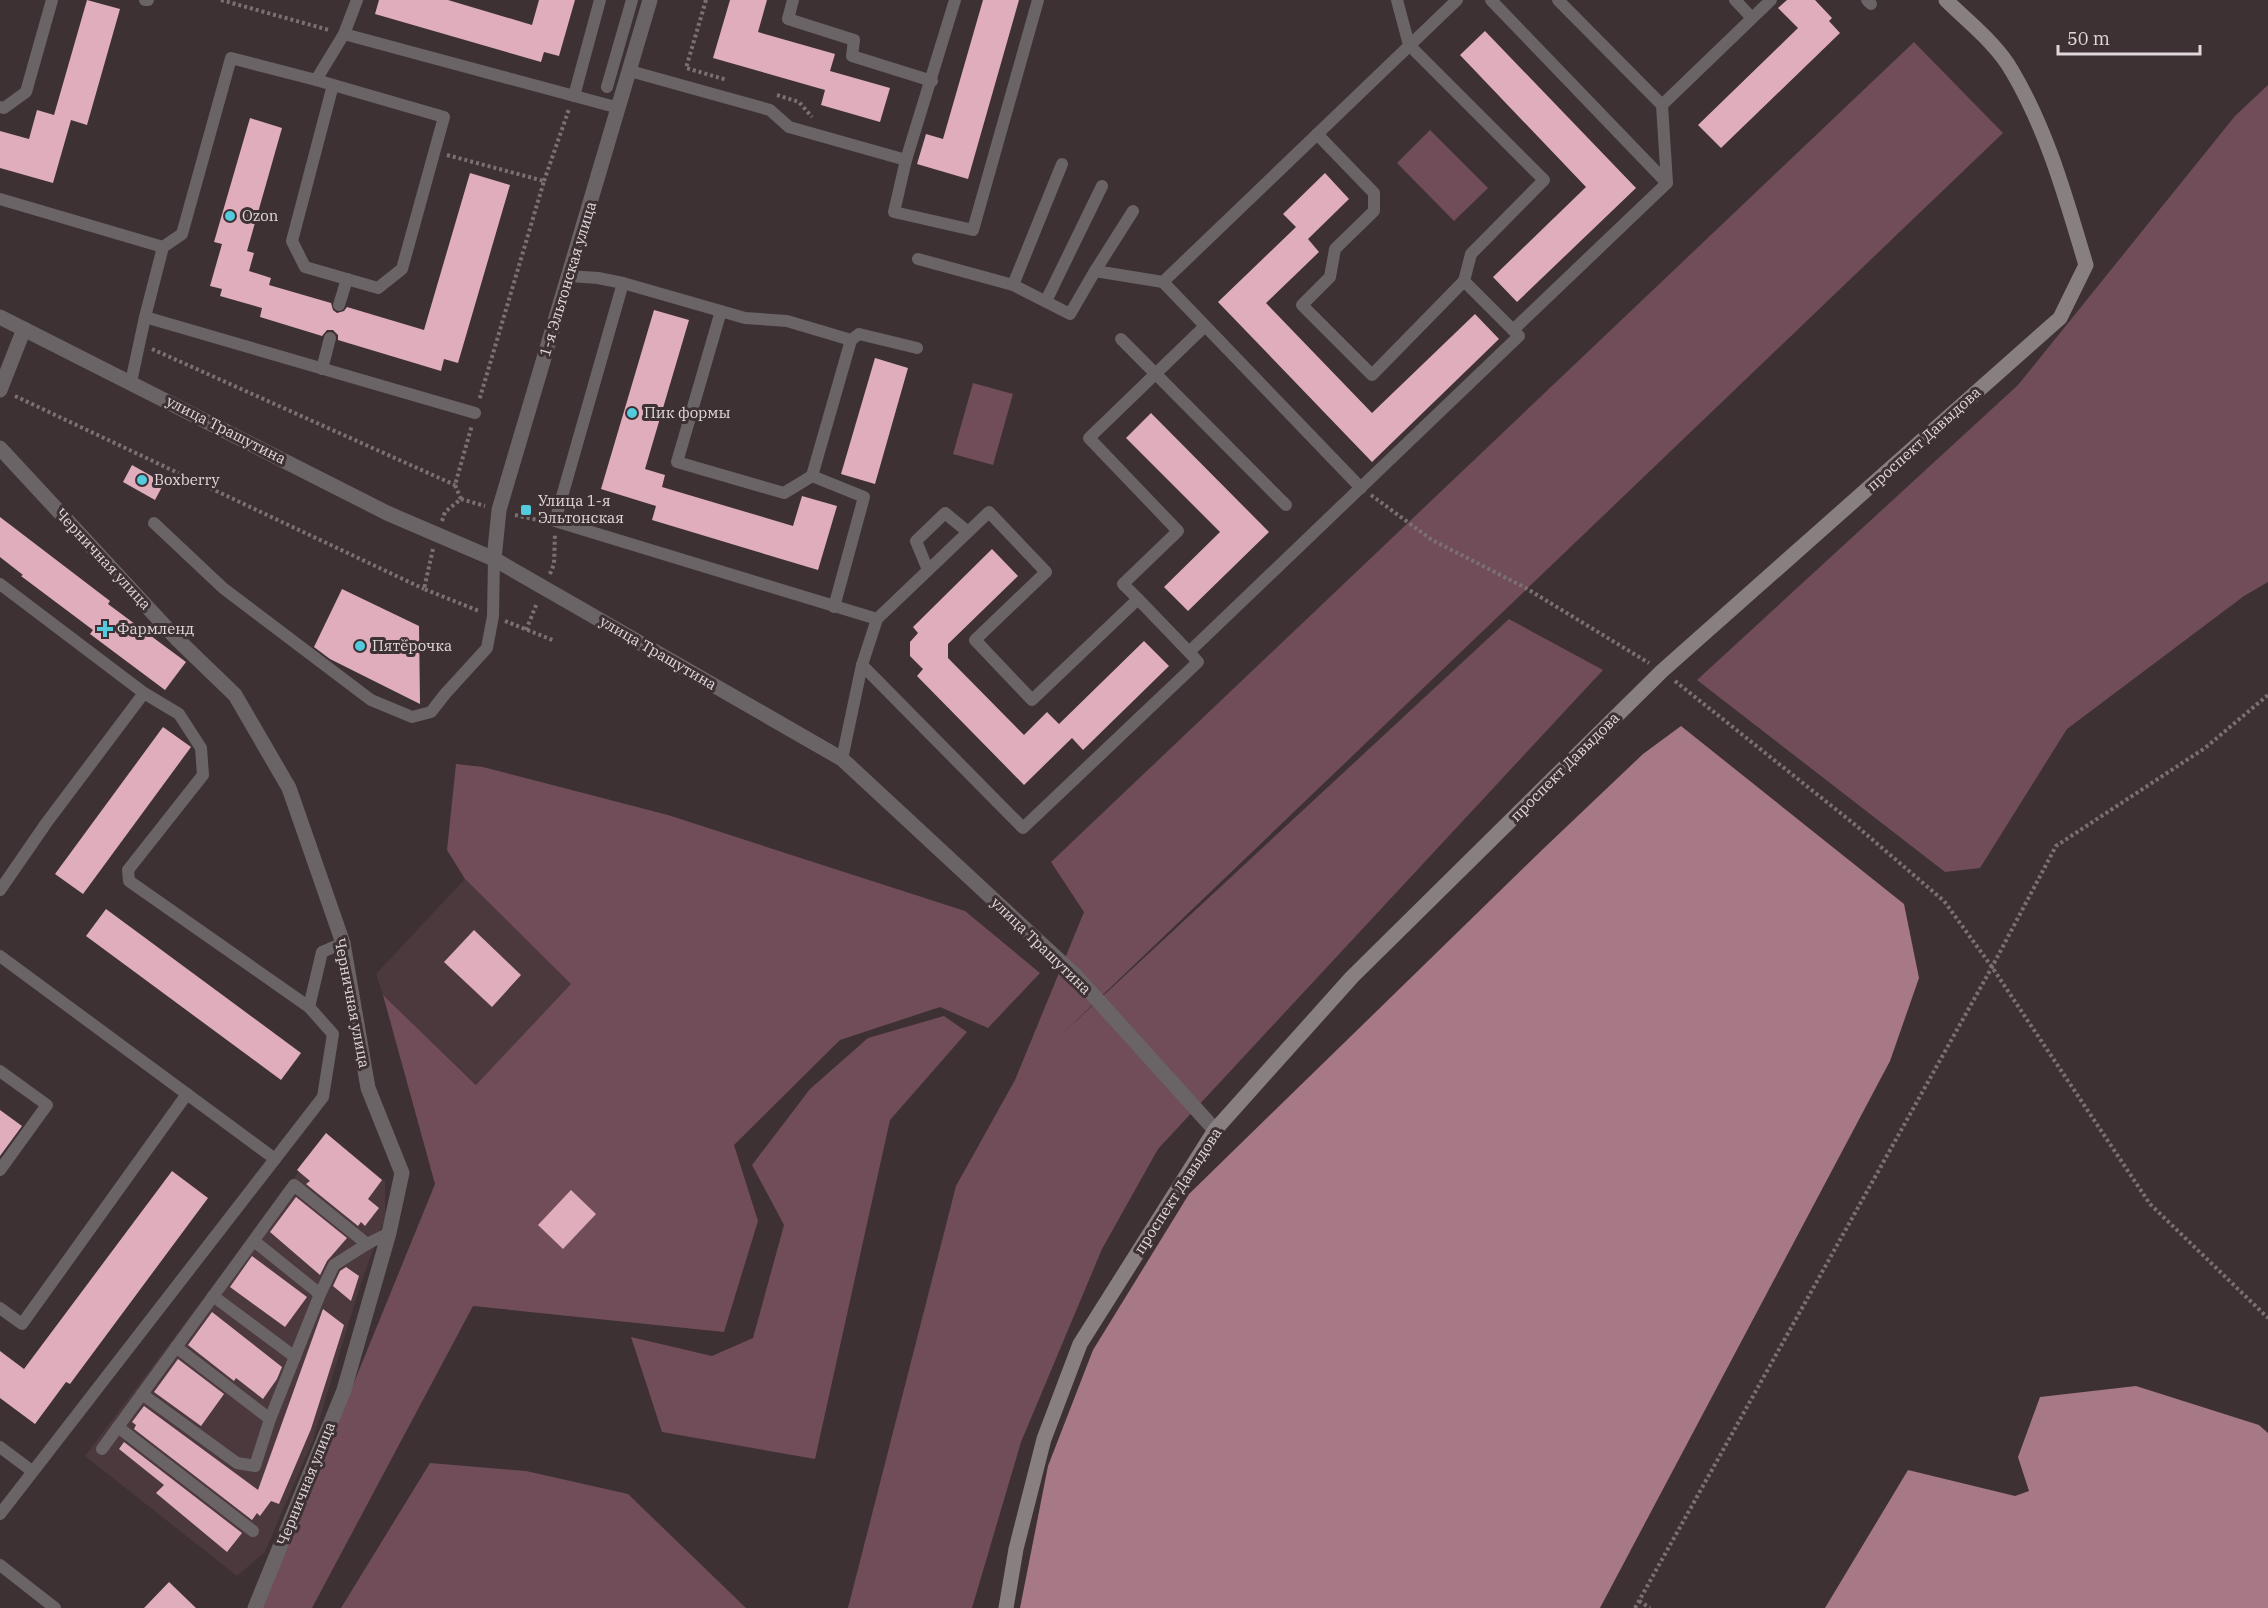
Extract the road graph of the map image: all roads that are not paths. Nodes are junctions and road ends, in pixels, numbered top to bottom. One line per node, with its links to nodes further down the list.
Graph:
1 (52, 0): 26 (lane)
2 (357, 0): 17 (lane)
3 (600, 0): 24 (lane)
4 (632, 0): 23 (lane)
5 (650, 0): 19 (street, 1-я Эльтонская улица)
6 (793, 0): 21 (lane)
7 (955, 0): 21 (lane)
8 (1038, 0): 29 (lane)
9 (1396, 0): 18 (lane)
10 (1457, 0): 18 (lane)
11 (1491, 0): 31 (lane)
12 (1558, 0): 25 (lane)
13 (1735, 0): 16 (lane)
14 (1771, 0): 16 (lane)
15 (1946, 0): 83 (street, проспект Давыдова)
16 (1752, 18): 25 (lane)
17 (344, 34): 20 (lane); 24 (lane)
18 (1409, 45): 28 (lane); 40 (lane)
19 (630, 71): 27 (street, 1-я Эльтонская улица); 29 (lane)
20 (316, 80): 22 (lane); 35 (lane)
21 (932, 81): 29 (lane)
22 (333, 85): 39 (lane); 39 (lane)
23 (607, 87)
24 (574, 96): 27 (lane)
25 (1662, 105): 31 (lane)
26 (0, 107)
27 (619, 108): 38 (street, 1-я Эльтонская улица)
28 (1317, 134): 40 (lane); 41 (lane)
29 (906, 160)
30 (1062, 164): 43 (lane)
31 (1667, 183): 51 (lane)
32 (1102, 186): 44 (lane)
33 (0, 199): 35 (lane)
34 (1133, 211): 37 (lane)
35 (163, 247): 48 (lane)
36 (918, 259): 43 (lane)
37 (1095, 271): 41 (lane); 44 (lane)
38 (568, 276): 42 (lane); 67 (street, 1-я Эльтонская улица)
39 (347, 279): 45 (lane)
40 (1464, 281): 51 (lane)
41 (1163, 282): 49 (lane)
42 (624, 283): 46 (lane); 71 (lane)
43 (1013, 285): 44 (lane)
44 (1046, 301)
45 (339, 305)
46 (721, 311): 54 (lane); 62 (lane)
47 (0, 317): 50 (street, улица Трашутина)
48 (145, 317): 56 (lane); 58 (lane)
49 (1205, 326): 57 (lane); 63 (lane)
50 (24, 329): 58 (street, улица Трашутина); 59 (street)
51 (1513, 330): 63 (lane)
52 (330, 338): 56 (lane)
53 (1121, 339): 57 (lane)
54 (851, 340): 55 (lane); 62 (lane)
55 (917, 348)
56 (322, 369): 60 (lane)
57 (1155, 374): 64 (lane); 70 (lane)
58 (131, 382): 67 (street, улица Трашутина)
59 (0, 390)
60 (475, 413)
61 (0, 448): 78 (street, Черничная улица)
62 (813, 476): 71 (lane)
63 (1361, 488): 73 (lane)
64 (1286, 505)
65 (154, 523): 67 (lane)
66 (968, 532): 68 (lane); 68 (lane); 70 (lane)
67 (494, 559): 76 (street, улица Трашутина)
68 (928, 570): 72 (lane)
69 (0, 584): 75 (lane)
70 (1138, 599): 73 (lane)
71 (834, 607): 72 (lane)
72 (877, 619): 74 (lane)
73 (1189, 652): 74 (lane)
74 (862, 665): 76 (lane)
75 (144, 693): 77 (lane); 80 (lane)
76 (842, 759): 83 (street, улица Трашутина)
77 (0, 890)
78 (343, 943): 80 (lane); 86 (street, Черничная улица)
79 (0, 956): 82 (lane)
80 (309, 1007): 84 (lane)
81 (0, 1071): 85 (lane)
82 (187, 1094): 84 (lane); 91 (lane)
83 (1215, 1130): 105 (street, проспект Давыдова)
84 (275, 1159): 99 (lane)
85 (0, 1170)
86 (389, 1233): 88 (lane); 104 (street, Черничная улица)
87 (254, 1241): 88 (lane); 89 (lane); 90 (lane)
88 (367, 1244): 89 (lane)
89 (320, 1294): 93 (lane)
90 (213, 1296): 92 (lane); 93 (lane)
91 (0, 1308)
92 (176, 1347): 94 (lane); 95 (lane)
93 (295, 1357): 95 (lane)
94 (142, 1394): 95 (lane); 96 (lane)
95 (270, 1419)
96 (118, 1427): 98 (lane); 101 (lane)
97 (0, 1447): 99 (lane)
98 (102, 1449)
99 (32, 1471): 100 (lane)
100 (0, 1514)
101 (253, 1531)
102 (0, 1565): 103 (lane)
103 (55, 1608)
104 (255, 1608)
105 (1006, 1608)

